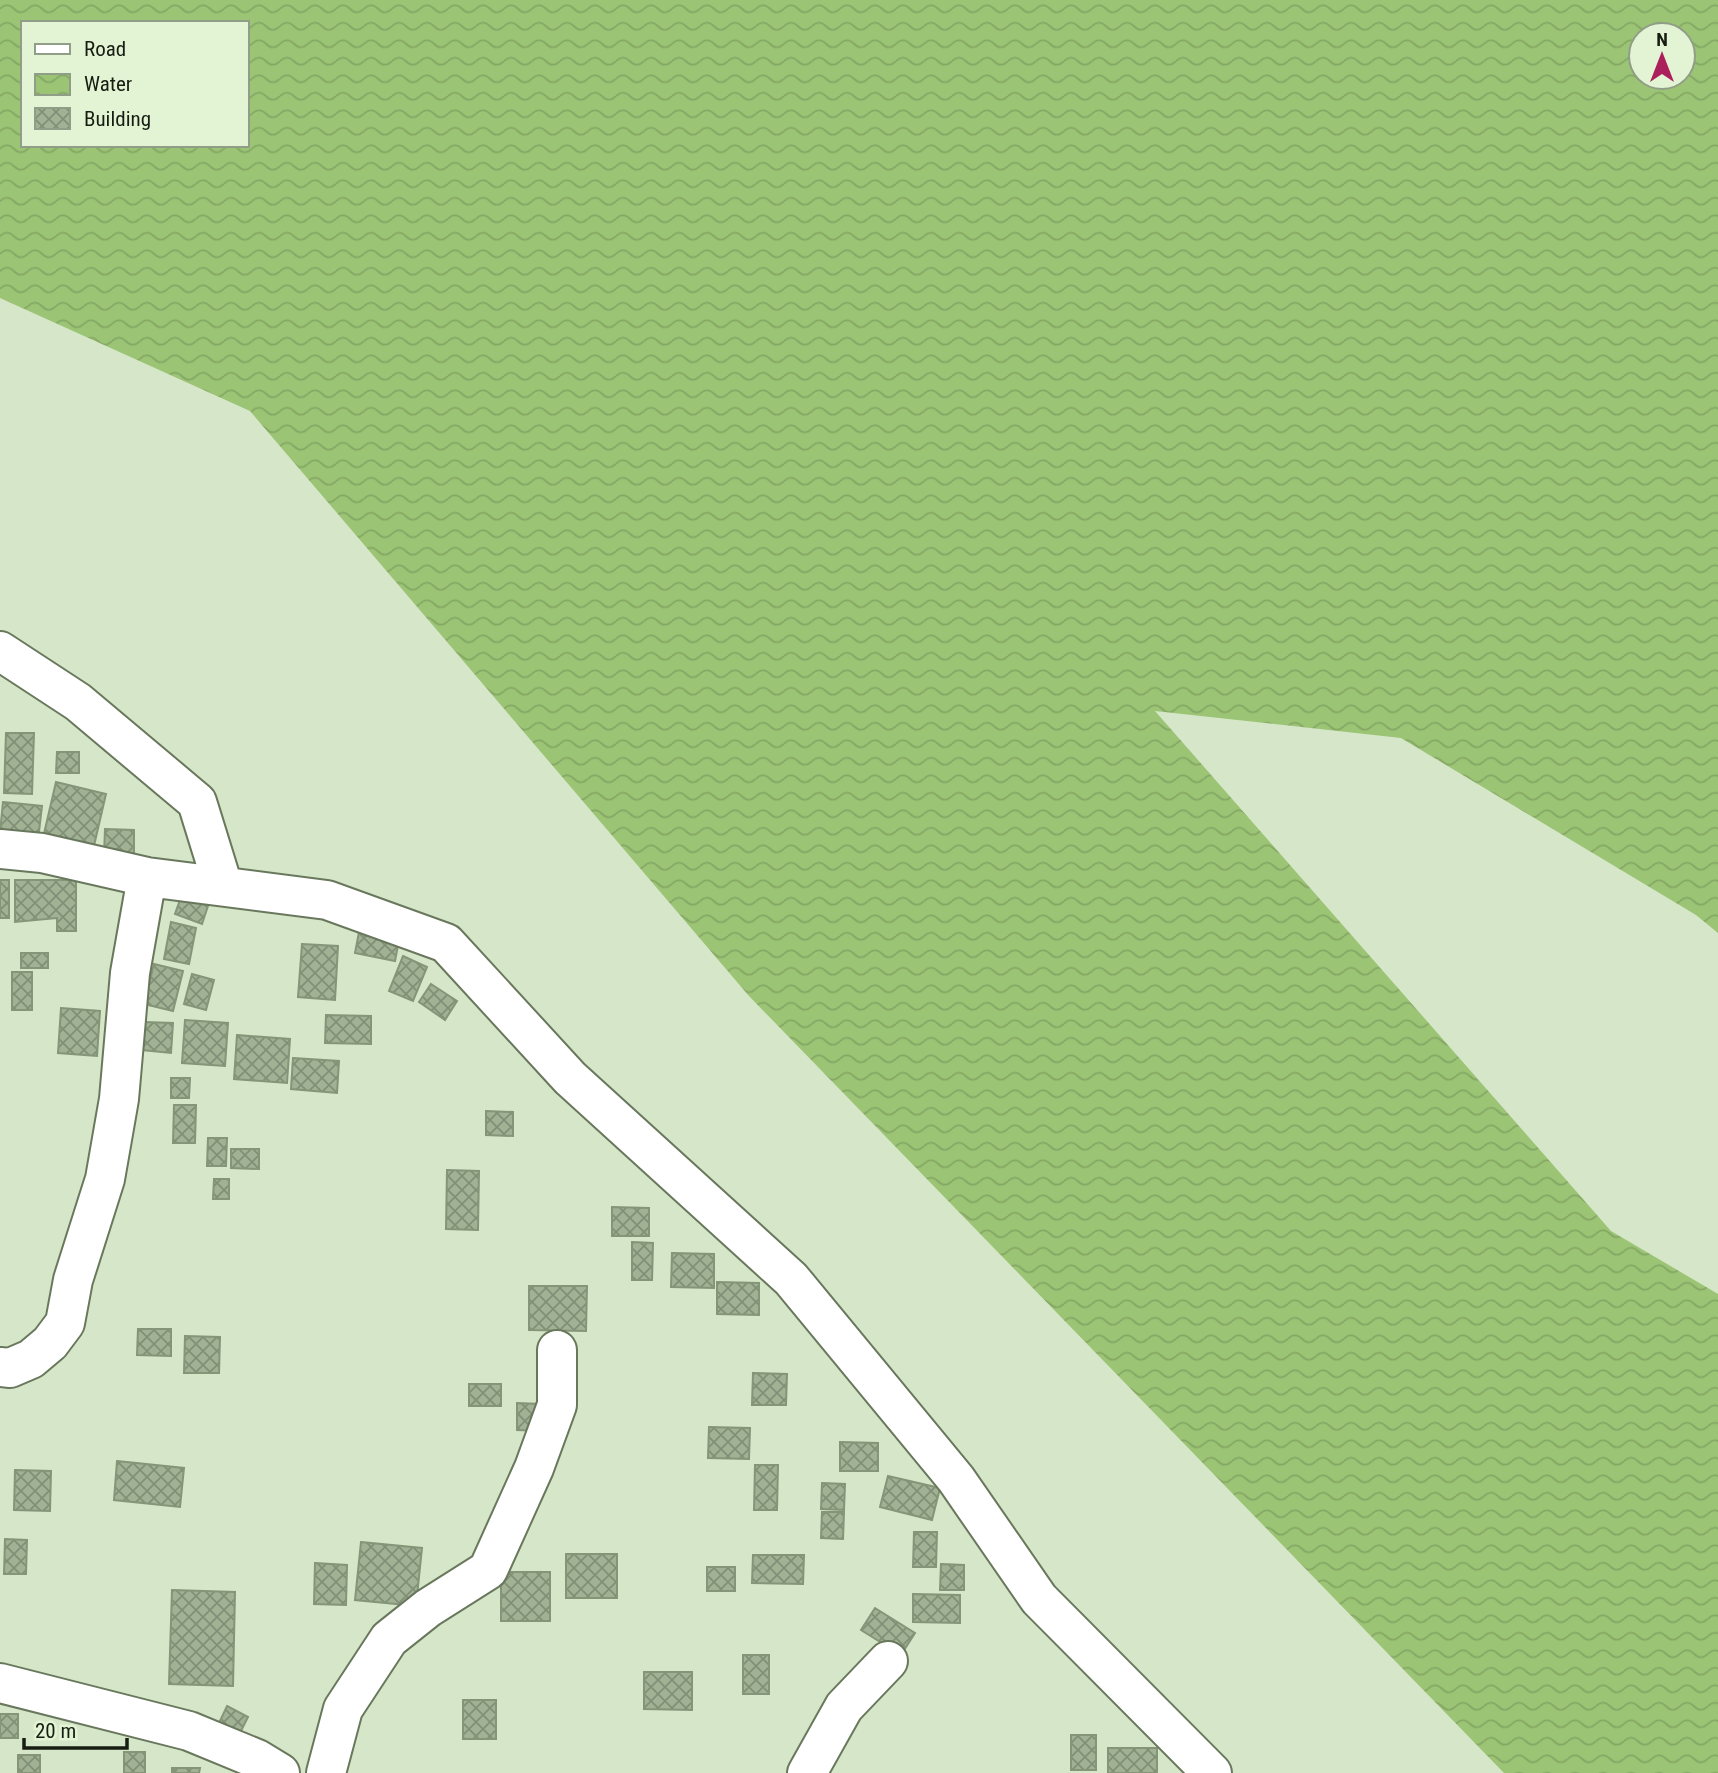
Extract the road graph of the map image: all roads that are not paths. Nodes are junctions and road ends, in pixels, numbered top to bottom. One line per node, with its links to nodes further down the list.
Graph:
1 (0, 651): 4 (street)
2 (0, 849): 3 (street)
3 (147, 877): 4 (street); 6 (street)
4 (223, 886): 12 (street)
5 (557, 1350): 10 (street)
6 (0, 1367)
7 (888, 1661): 11 (street)
8 (0, 1683): 9 (street)
9 (280, 1773)
10 (326, 1773)
11 (807, 1773)
12 (1212, 1773)

